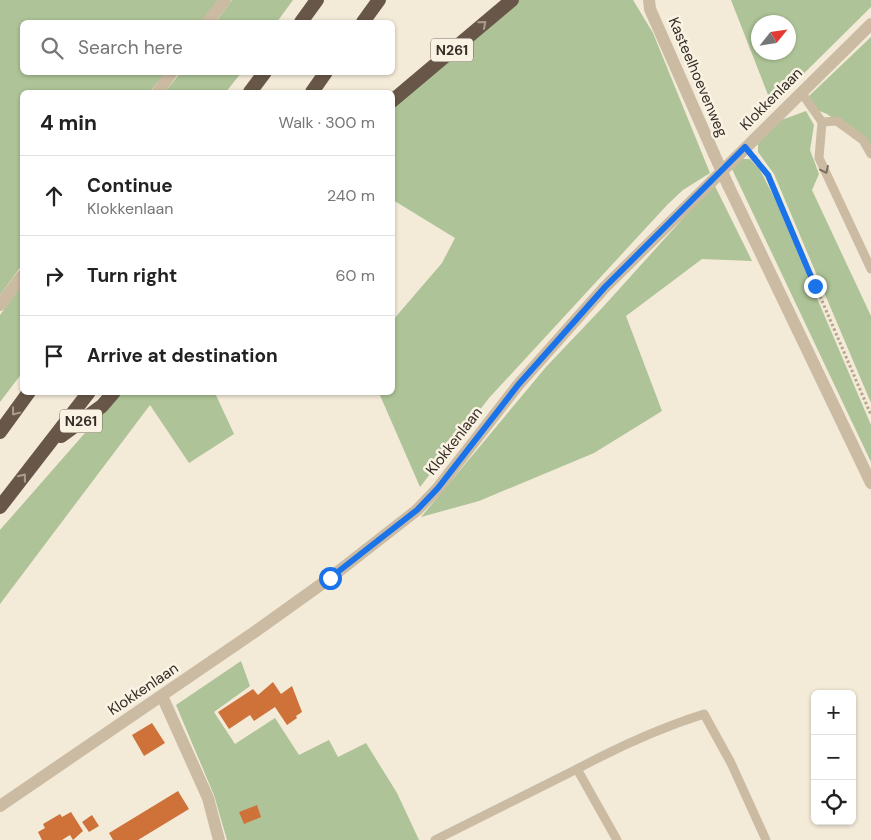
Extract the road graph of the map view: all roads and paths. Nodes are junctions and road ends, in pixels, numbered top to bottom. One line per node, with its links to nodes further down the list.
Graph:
1 (225, 0): 6 (street)
2 (317, 0): 7 (highway)
3 (379, 0): 8 (highway)
4 (512, 0): 17 (highway, N261, one-way to 4)
5 (647, 3): 30 (street, Kasteelhoevenweg, bridge)
6 (210, 20)
7 (302, 20)
8 (364, 20)
9 (871, 24): 16 (street, Klokkenlaan)
10 (170, 75): 13 (street)
11 (263, 75): 14 (highway)
12 (324, 75): 15 (highway)
13 (159, 90)
14 (252, 90)
15 (313, 90)
16 (801, 92): 18 (lane); 19 (street, Klokkenlaan)
17 (395, 98)
18 (822, 122): 20 (lane); 21 (lane, one-way to 21)
19 (745, 147): 27 (path); 32 (street, Klokkenlaan)
20 (871, 154)
21 (871, 269)
22 (20, 279): 23 (street)
23 (0, 305)
24 (27, 395): 28 (highway, one-way to 28)
25 (86, 395): 29 (highway, N261)
26 (111, 395): 29 (highway, N261)
27 (871, 415)
28 (0, 432)
29 (47, 447): 31 (highway, N261, one-way to 29)
30 (871, 483)
31 (0, 507)
32 (162, 696): 34 (street, Klokkenlaan); 35 (street)
33 (577, 769): 36 (lane); 37 (lane); 38 (lane)
34 (0, 806)
35 (219, 840)
36 (435, 840)
37 (617, 840)
38 (766, 840)

